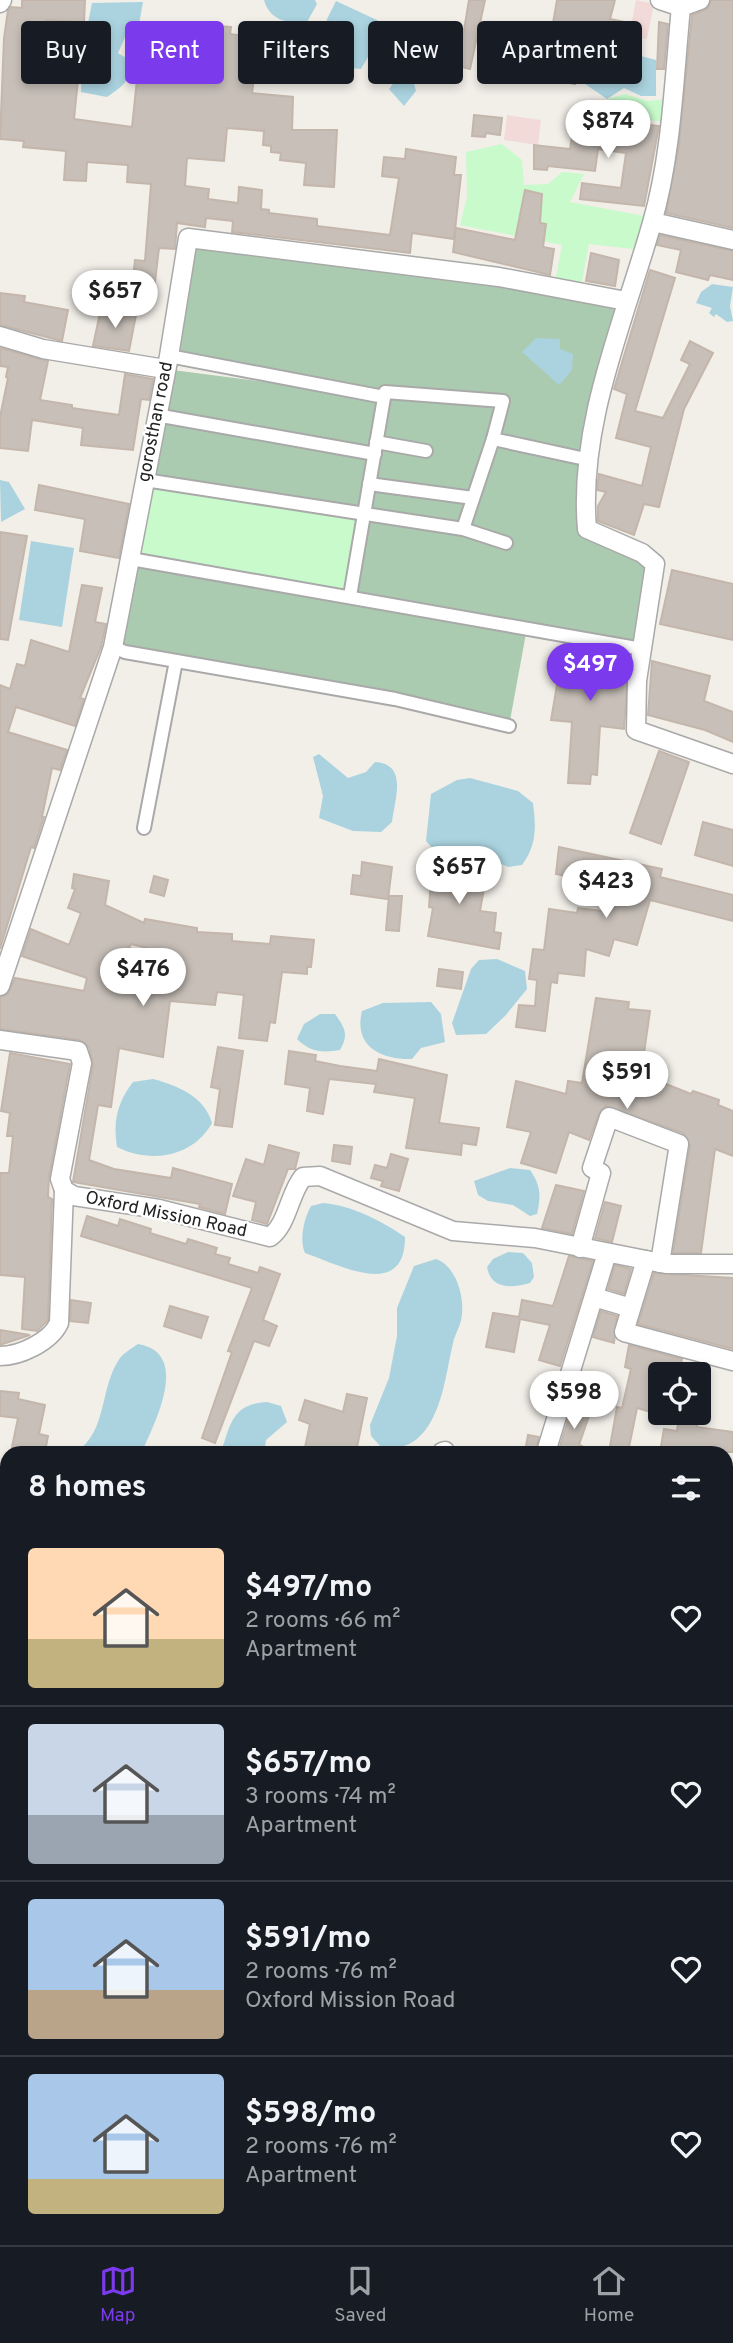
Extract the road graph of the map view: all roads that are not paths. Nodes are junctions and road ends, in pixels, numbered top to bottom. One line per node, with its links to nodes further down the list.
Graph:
1 (660, 0): 3 (street)
2 (701, 0): 3 (street)
3 (681, 7): 4 (street)
4 (653, 222): 5 (street); 6 (street)
5 (733, 240)
6 (626, 300): 8 (street, gorosthan road); 14 (street)
7 (0, 336): 8 (street)
8 (167, 362): 9 (street); 10 (street, gorosthan road)
9 (384, 397): 11 (street); 12 (street)
10 (156, 415): 12 (street); 15 (street, gorosthan road)
11 (493, 439): 14 (street); 17 (street)
12 (375, 448): 13 (street); 16 (street)
13 (426, 451)
14 (590, 460): 24 (street)
15 (145, 480): 18 (street); 21 (street, gorosthan road)
16 (369, 484): 17 (street); 18 (street)
17 (473, 498): 19 (street)
18 (364, 515): 19 (street); 22 (street)
19 (463, 529): 20 (street)
20 (506, 542)
21 (131, 559): 22 (street); 23 (street, gorosthan road)
22 (350, 596): 24 (street)
23 (113, 647): 25 (street); 29 (street, gorosthan road)
24 (642, 649): 27 (street)
25 (176, 661): 26 (street); 28 (street)
26 (509, 726)
27 (733, 764)
28 (144, 828)
29 (0, 986)
30 (0, 1040): 31 (street, Oxford Mission Road)
31 (64, 1190): 32 (street, Oxford Mission Road); 38 (street)
32 (580, 1248): 33 (street, Oxford Mission Road); 34 (street)
33 (607, 1254): 34 (street, Oxford Mission Road); 36 (street)
34 (653, 1262): 35 (street, Oxford Mission Road); 37 (street)
35 (733, 1265)
36 (594, 1297): 37 (street); 40 (street)
37 (631, 1308): 39 (street)
38 (0, 1356)
39 (733, 1361)
40 (548, 1446)

